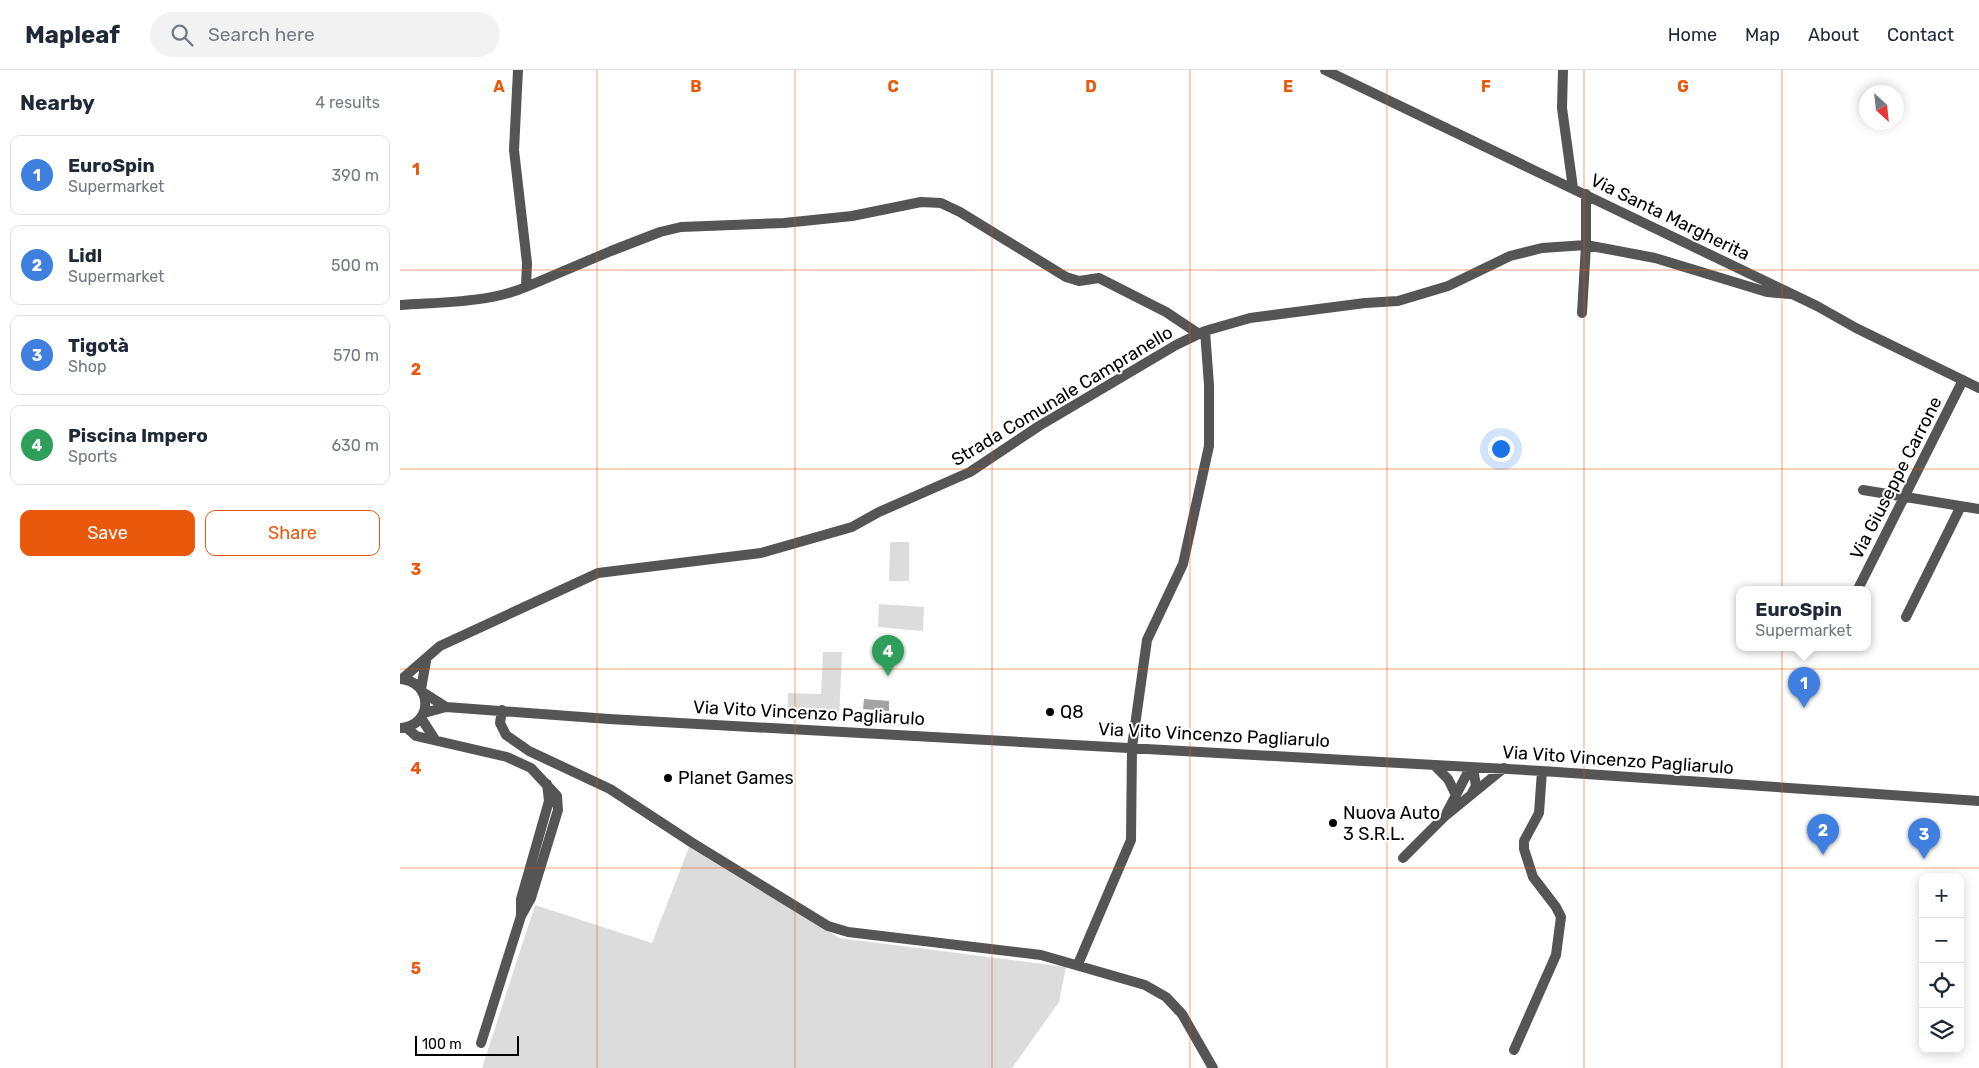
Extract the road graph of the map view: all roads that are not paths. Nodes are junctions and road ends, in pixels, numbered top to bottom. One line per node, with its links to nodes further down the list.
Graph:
1 (518, 70): 7 (street)
2 (1325, 70): 4 (street, Via Santa Margherita)
3 (1563, 70): 4 (street)
4 (1573, 188): 5 (street, Via Santa Margherita)
5 (1586, 194): 6 (street); 8 (street, Via Santa Margherita)
6 (1586, 245): 8 (street, Strada Comunale Campranello); 10 (street); 11 (street, Strada Comunale Campranello)
7 (526, 287): 9 (street); 11 (street)
8 (1790, 294): 12 (street, Via Santa Margherita)
9 (400, 305)
10 (1582, 313)
11 (1202, 333): 20 (street, Strada Comunale Campranello); 28 (street)
12 (1963, 380): 13 (street, Via Santa Margherita); 15 (street, Via Giuseppe Carrone)
13 (1979, 388)
14 (1863, 490): 15 (street)
15 (1904, 497): 16 (street); 18 (street, Via Giuseppe Carrone)
16 (1961, 506): 17 (street); 19 (street)
17 (1979, 509)
18 (1860, 586)
19 (1906, 617)
20 (426, 661): 21 (street, Strada Comunale Campranello); 22 (street)
21 (401, 679): 22 (street, Via Vito Vincenzo Pagliarulo)
22 (422, 691): 23 (street, Via Vito Vincenzo Pagliarulo); 25 (street)
23 (446, 707): 24 (street, Via Vito Vincenzo Pagliarulo); 25 (street, Via Vito Vincenzo Pagliarulo)
24 (502, 710): 28 (street, Via Vito Vincenzo Pagliarulo); 38 (street)
25 (422, 716): 26 (street, Via Vito Vincenzo Pagliarulo); 27 (street)
26 (403, 728): 27 (street)
27 (434, 738): 39 (street)
28 (1132, 747): 29 (street, Via Vito Vincenzo Pagliarulo); 38 (street)
29 (1435, 766): 30 (street, Via Vito Vincenzo Pagliarulo); 33 (street)
30 (1471, 768): 31 (street, Via Vito Vincenzo Pagliarulo); 33 (street); 34 (street)
31 (1504, 768): 32 (street, Via Vito Vincenzo Pagliarulo); 34 (street)
32 (1542, 771): 35 (street, Via Vito Vincenzo Pagliarulo); 40 (street)
33 (1456, 795): 36 (street)
34 (1470, 796): 36 (street)
35 (1979, 801)
36 (1444, 817): 37 (street)
37 (1403, 858)
38 (1078, 964): 41 (street)
39 (481, 1043)
40 (1514, 1050)
41 (1213, 1068)

